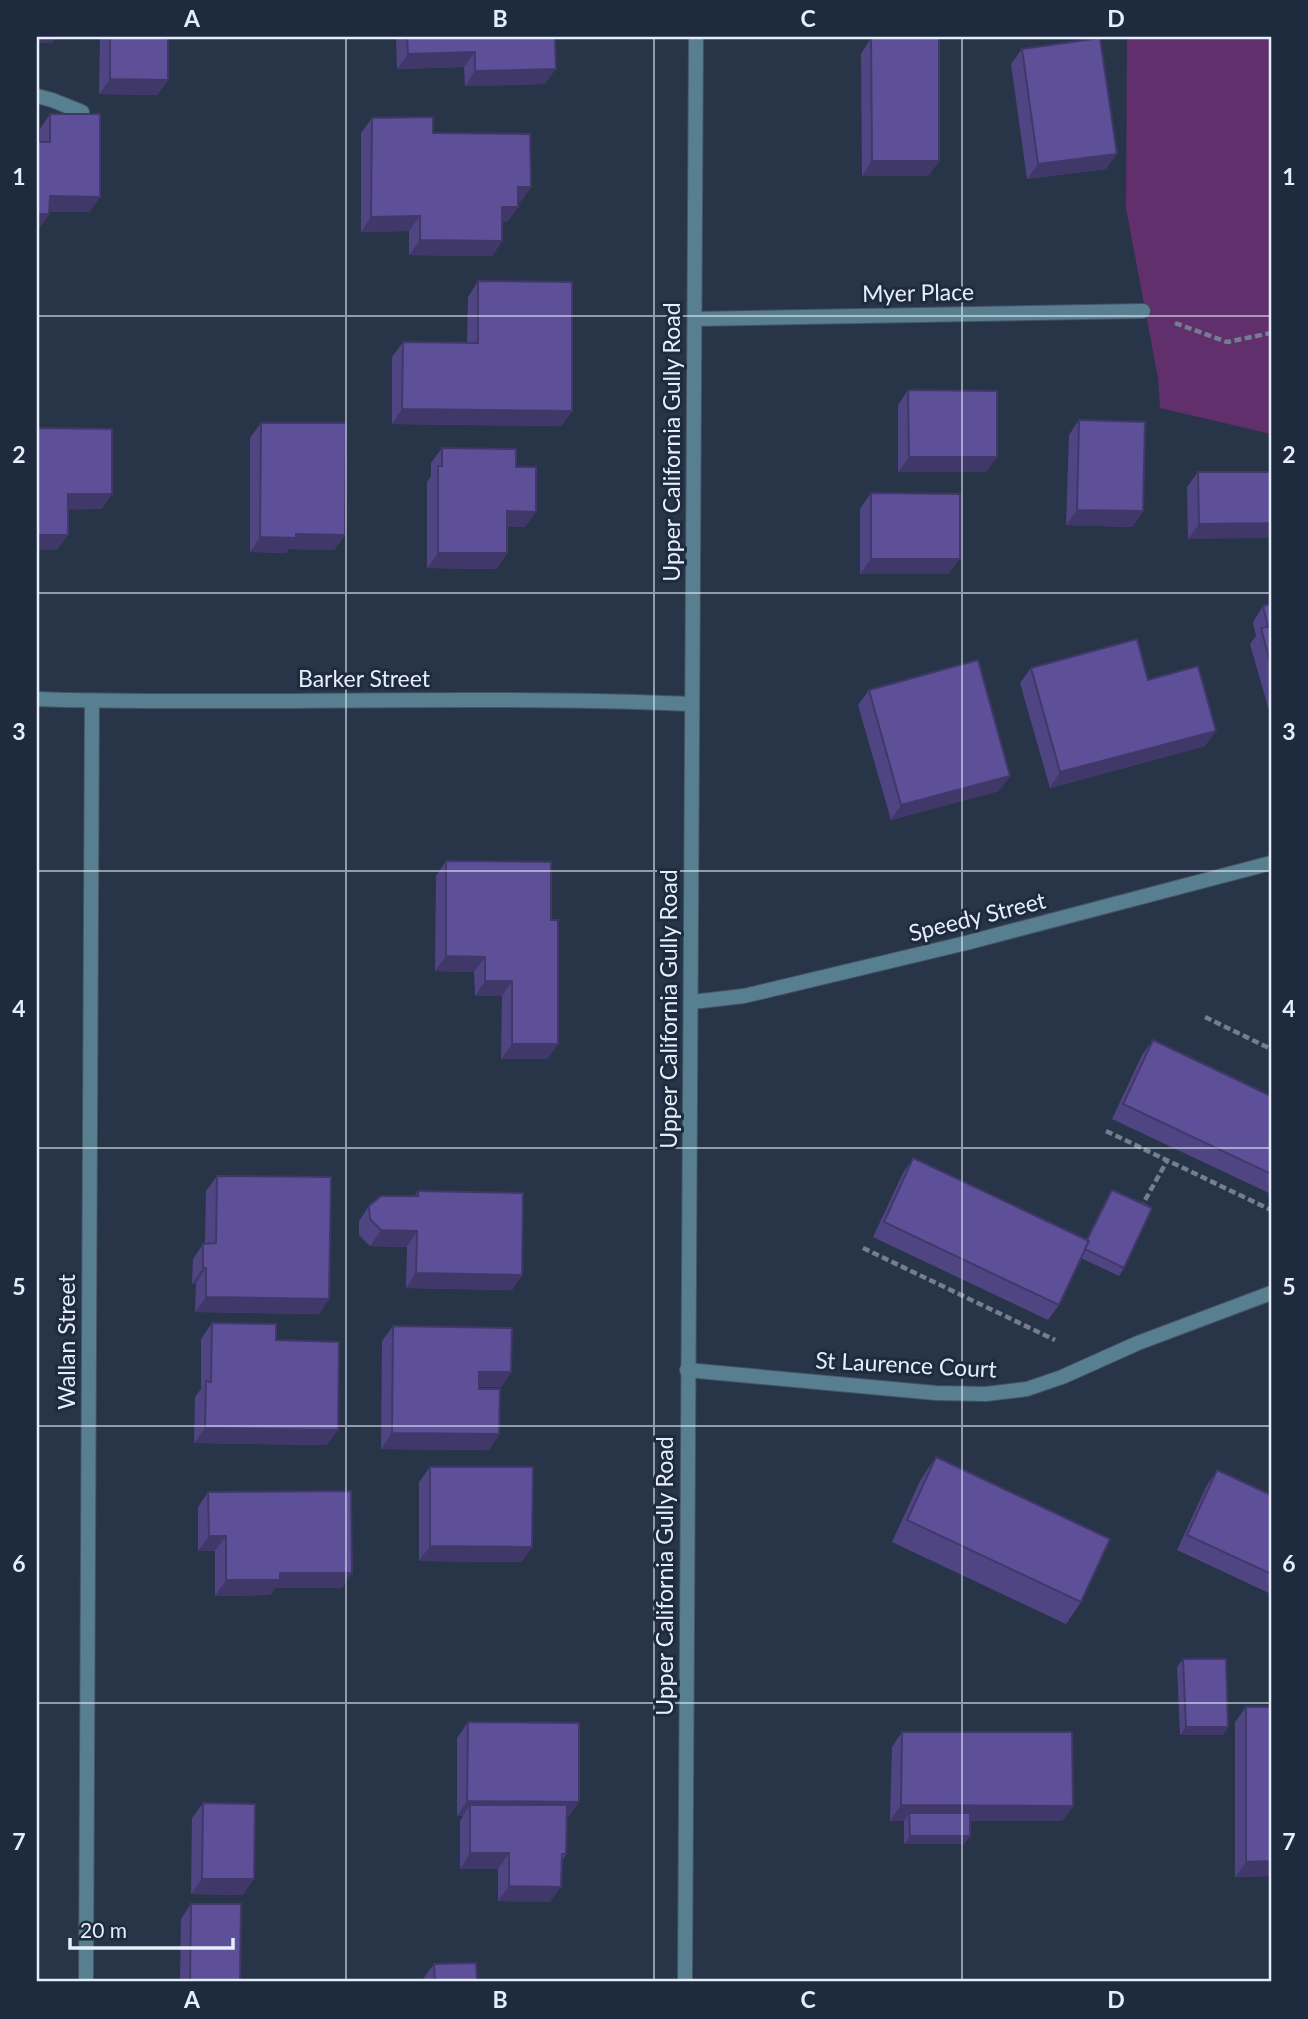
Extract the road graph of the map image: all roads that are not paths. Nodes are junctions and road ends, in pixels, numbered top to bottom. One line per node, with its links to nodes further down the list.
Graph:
1 (696, 37): 5 (street, Upper California Gully Road)
2 (37, 96): 3 (street)
3 (82, 112)
4 (1143, 311): 5 (street, Myer Place)
5 (695, 318): 8 (street, Upper California Gully Road)
6 (37, 699): 7 (street, Barker Street)
7 (92, 701): 8 (street, Barker Street); 13 (street, Wallan Street)
8 (692, 704): 10 (street, Upper California Gully Road)
9 (1271, 863): 10 (street, Speedy Street)
10 (692, 1002): 12 (street, Upper California Gully Road)
11 (1271, 1293): 12 (street, St Laurence Court)
12 (687, 1370): 14 (street, Upper California Gully Road)
13 (86, 1982)
14 (685, 1982)

